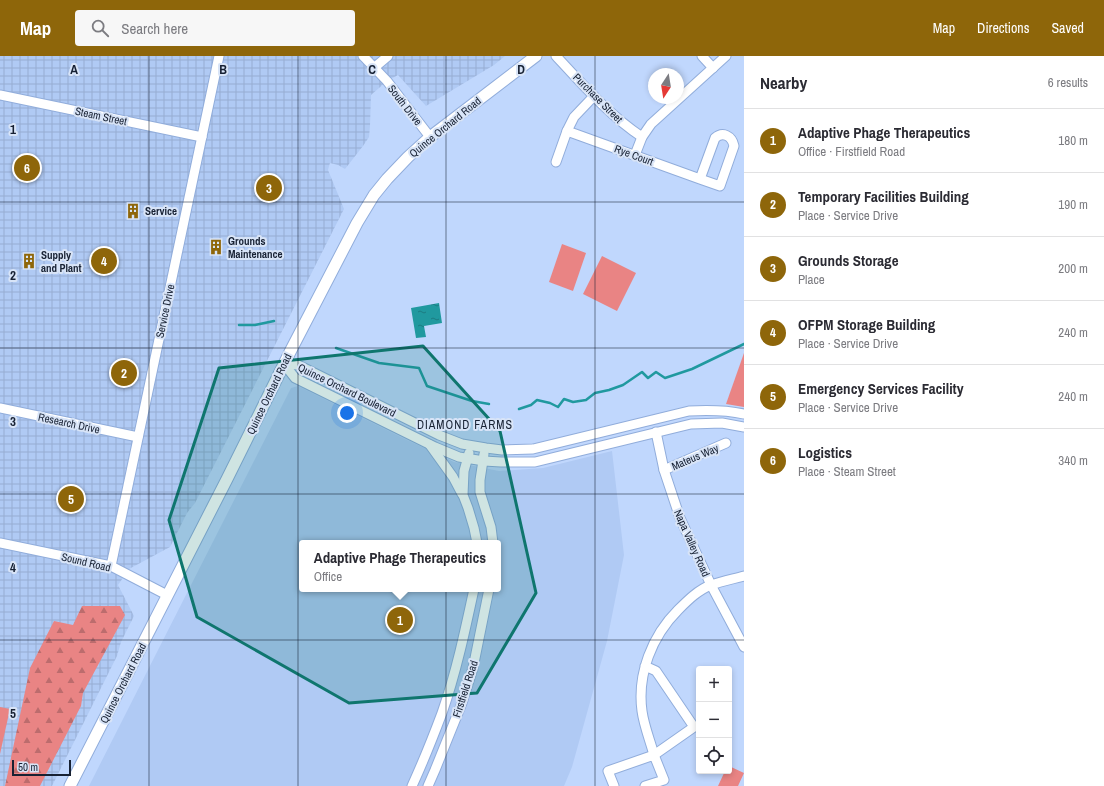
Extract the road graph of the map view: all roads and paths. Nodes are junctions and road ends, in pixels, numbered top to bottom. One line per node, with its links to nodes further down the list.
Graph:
1 (219, 56): 13 (street, Service Drive)
2 (363, 56): 8 (street, South Drive)
3 (388, 56): 8 (street)
4 (536, 56): 15 (main road, Quince Orchard Road)
5 (556, 56): 11 (street, Purchase Street)
6 (702, 56): 9 (street)
7 (726, 56): 9 (street)
8 (375, 67): 15 (street, South Drive)
9 (713, 68): 14 (street)
10 (0, 95): 13 (street, Steam Street)
11 (594, 96): 12 (street); 14 (street, Purchase Street)
12 (567, 132): 16 (street, Rye Court); 17 (street)
13 (202, 137): 24 (street, Service Drive)
14 (642, 137): 16 (street)
15 (430, 138): 19 (main road, Quince Orchard Road)
16 (635, 155): 18 (street, Rye Court)
17 (556, 162)
18 (700, 179): 18 (street, Rye Court)
19 (284, 364): 25 (street, Quince Orchard Boulevard); 27 (street, Quince Orchard Boulevard); 41 (main road, Quince Orchard Road)
20 (0, 408): 24 (street, Research Drive)
21 (744, 414): 28 (street, Quince Orchard Boulevard)
22 (744, 426): 23 (street, Quince Orchard Boulevard)
23 (656, 432): 30 (street, Quince Orchard Boulevard); 31 (street, Napa Valley Road)
24 (138, 437): 36 (street, Service Drive)
25 (429, 444): 29 (street, Quince Orchard Boulevard); 32 (street)
26 (726, 444): 31 (street, Mateus Way)
27 (470, 446): 28 (street, Quince Orchard Boulevard); 29 (street)
28 (486, 448): 30 (street)
29 (468, 458): 30 (street, Quince Orchard Boulevard); 32 (street)
30 (483, 460): 34 (street)
31 (664, 470): 38 (street, Napa Valley Road)
32 (463, 495): 33 (street)
33 (476, 540)
34 (493, 540)
35 (0, 543): 36 (street, Sound Road)
36 (111, 566): 41 (street, Sound Road)
37 (744, 576): 38 (street)
38 (711, 585): 42 (street, Napa Valley Road); 43 (street)
39 (473, 592): 46 (street, Firstfield Road)
40 (488, 592): 47 (street, Firstfield Road)
41 (167, 595): 45 (main road, Quince Orchard Road)
42 (744, 647)
43 (645, 666): 44 (street); 44 (street)
44 (654, 755): 48 (street); 49 (street)
45 (70, 786)
46 (412, 786)
47 (428, 786)
48 (614, 786)
49 (645, 786)

